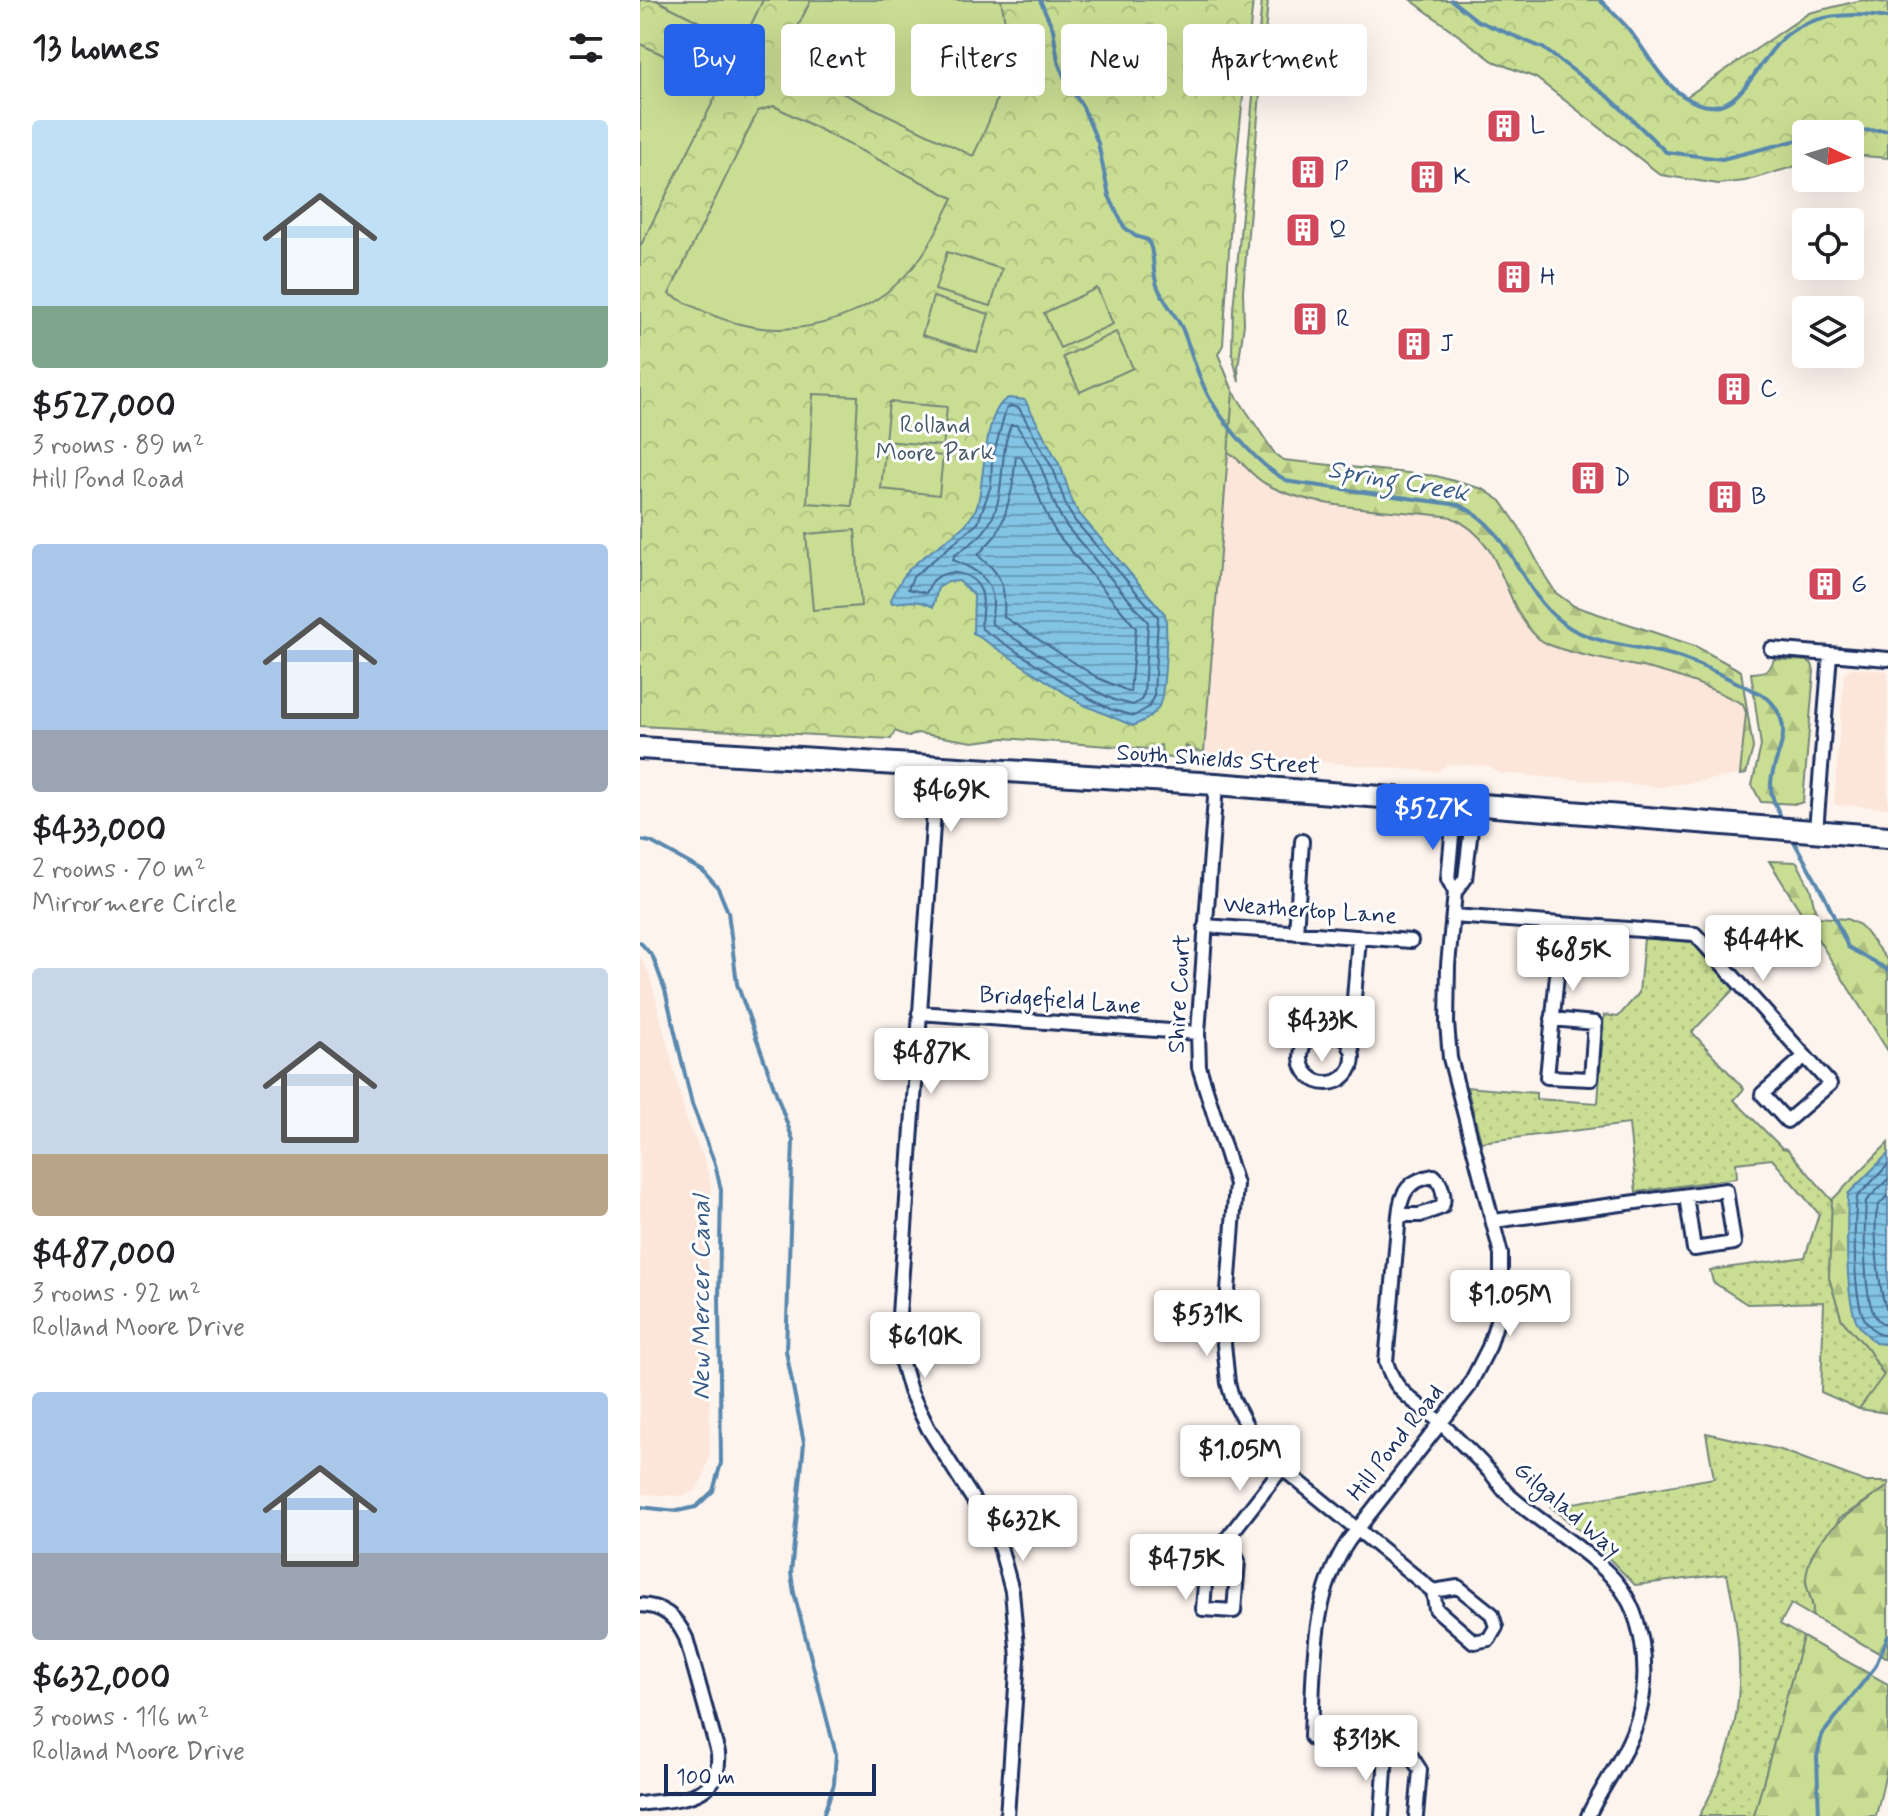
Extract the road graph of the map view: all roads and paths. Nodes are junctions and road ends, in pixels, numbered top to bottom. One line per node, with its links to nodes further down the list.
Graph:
1 (1771, 649): 2 (street)
2 (1830, 654): 3 (street); 8 (street)
3 (1888, 659)
4 (640, 748): 5 (main road, South Shields Street)
5 (937, 768): 6 (main road, South Shields Street); 18 (street)
6 (1216, 784): 7 (main road, South Shields Street); 14 (street, Shire Court)
7 (1464, 804): 8 (main road, South Shields Street); 11 (street, Hill Pond Road); 11 (street, Hill Pond Road)
8 (1808, 831): 9 (main road, South Shields Street)
9 (1888, 837)
10 (1302, 841): 15 (street)
11 (1455, 892): 12 (street, Hill Pond Road)
12 (1453, 916): 13 (street); 25 (street, Hill Pond Road)
13 (1562, 924): 19 (street); 22 (street)
14 (1205, 926): 15 (street, Weathertop Lane); 20 (street, Shire Court)
15 (1296, 933): 16 (street, Weathertop Lane)
16 (1359, 938): 17 (street, Weathertop Lane); 21 (street)
17 (1411, 941)
18 (919, 1013): 20 (street, Bridgefield Lane); 34 (street)
19 (1552, 1019): 19 (street)
20 (1198, 1033): 27 (street, Shire Court)
21 (1350, 1047): 21 (street)
22 (1805, 1056): 22 (street)
23 (1686, 1196): 23 (street); 25 (street)
24 (1399, 1215): 26 (street, Gilgalad Way)
25 (1494, 1221): 26 (street, Hill Pond Road)
26 (1441, 1422): 28 (street, Hill Pond Road); 37 (street, Gilgalad Way)
27 (1282, 1468): 28 (street, Shire Court); 29 (street)
28 (1358, 1528): 30 (street, Shire Court); 32 (street, Hill Pond Road)
29 (1226, 1540): 29 (street)
30 (1433, 1591): 30 (street, Shire Court)
31 (640, 1605): 33 (street)
32 (1386, 1753): 35 (street); 36 (street)
33 (640, 1804)
34 (1007, 1816)
35 (1382, 1816)
36 (1416, 1816)
37 (1588, 1816)

